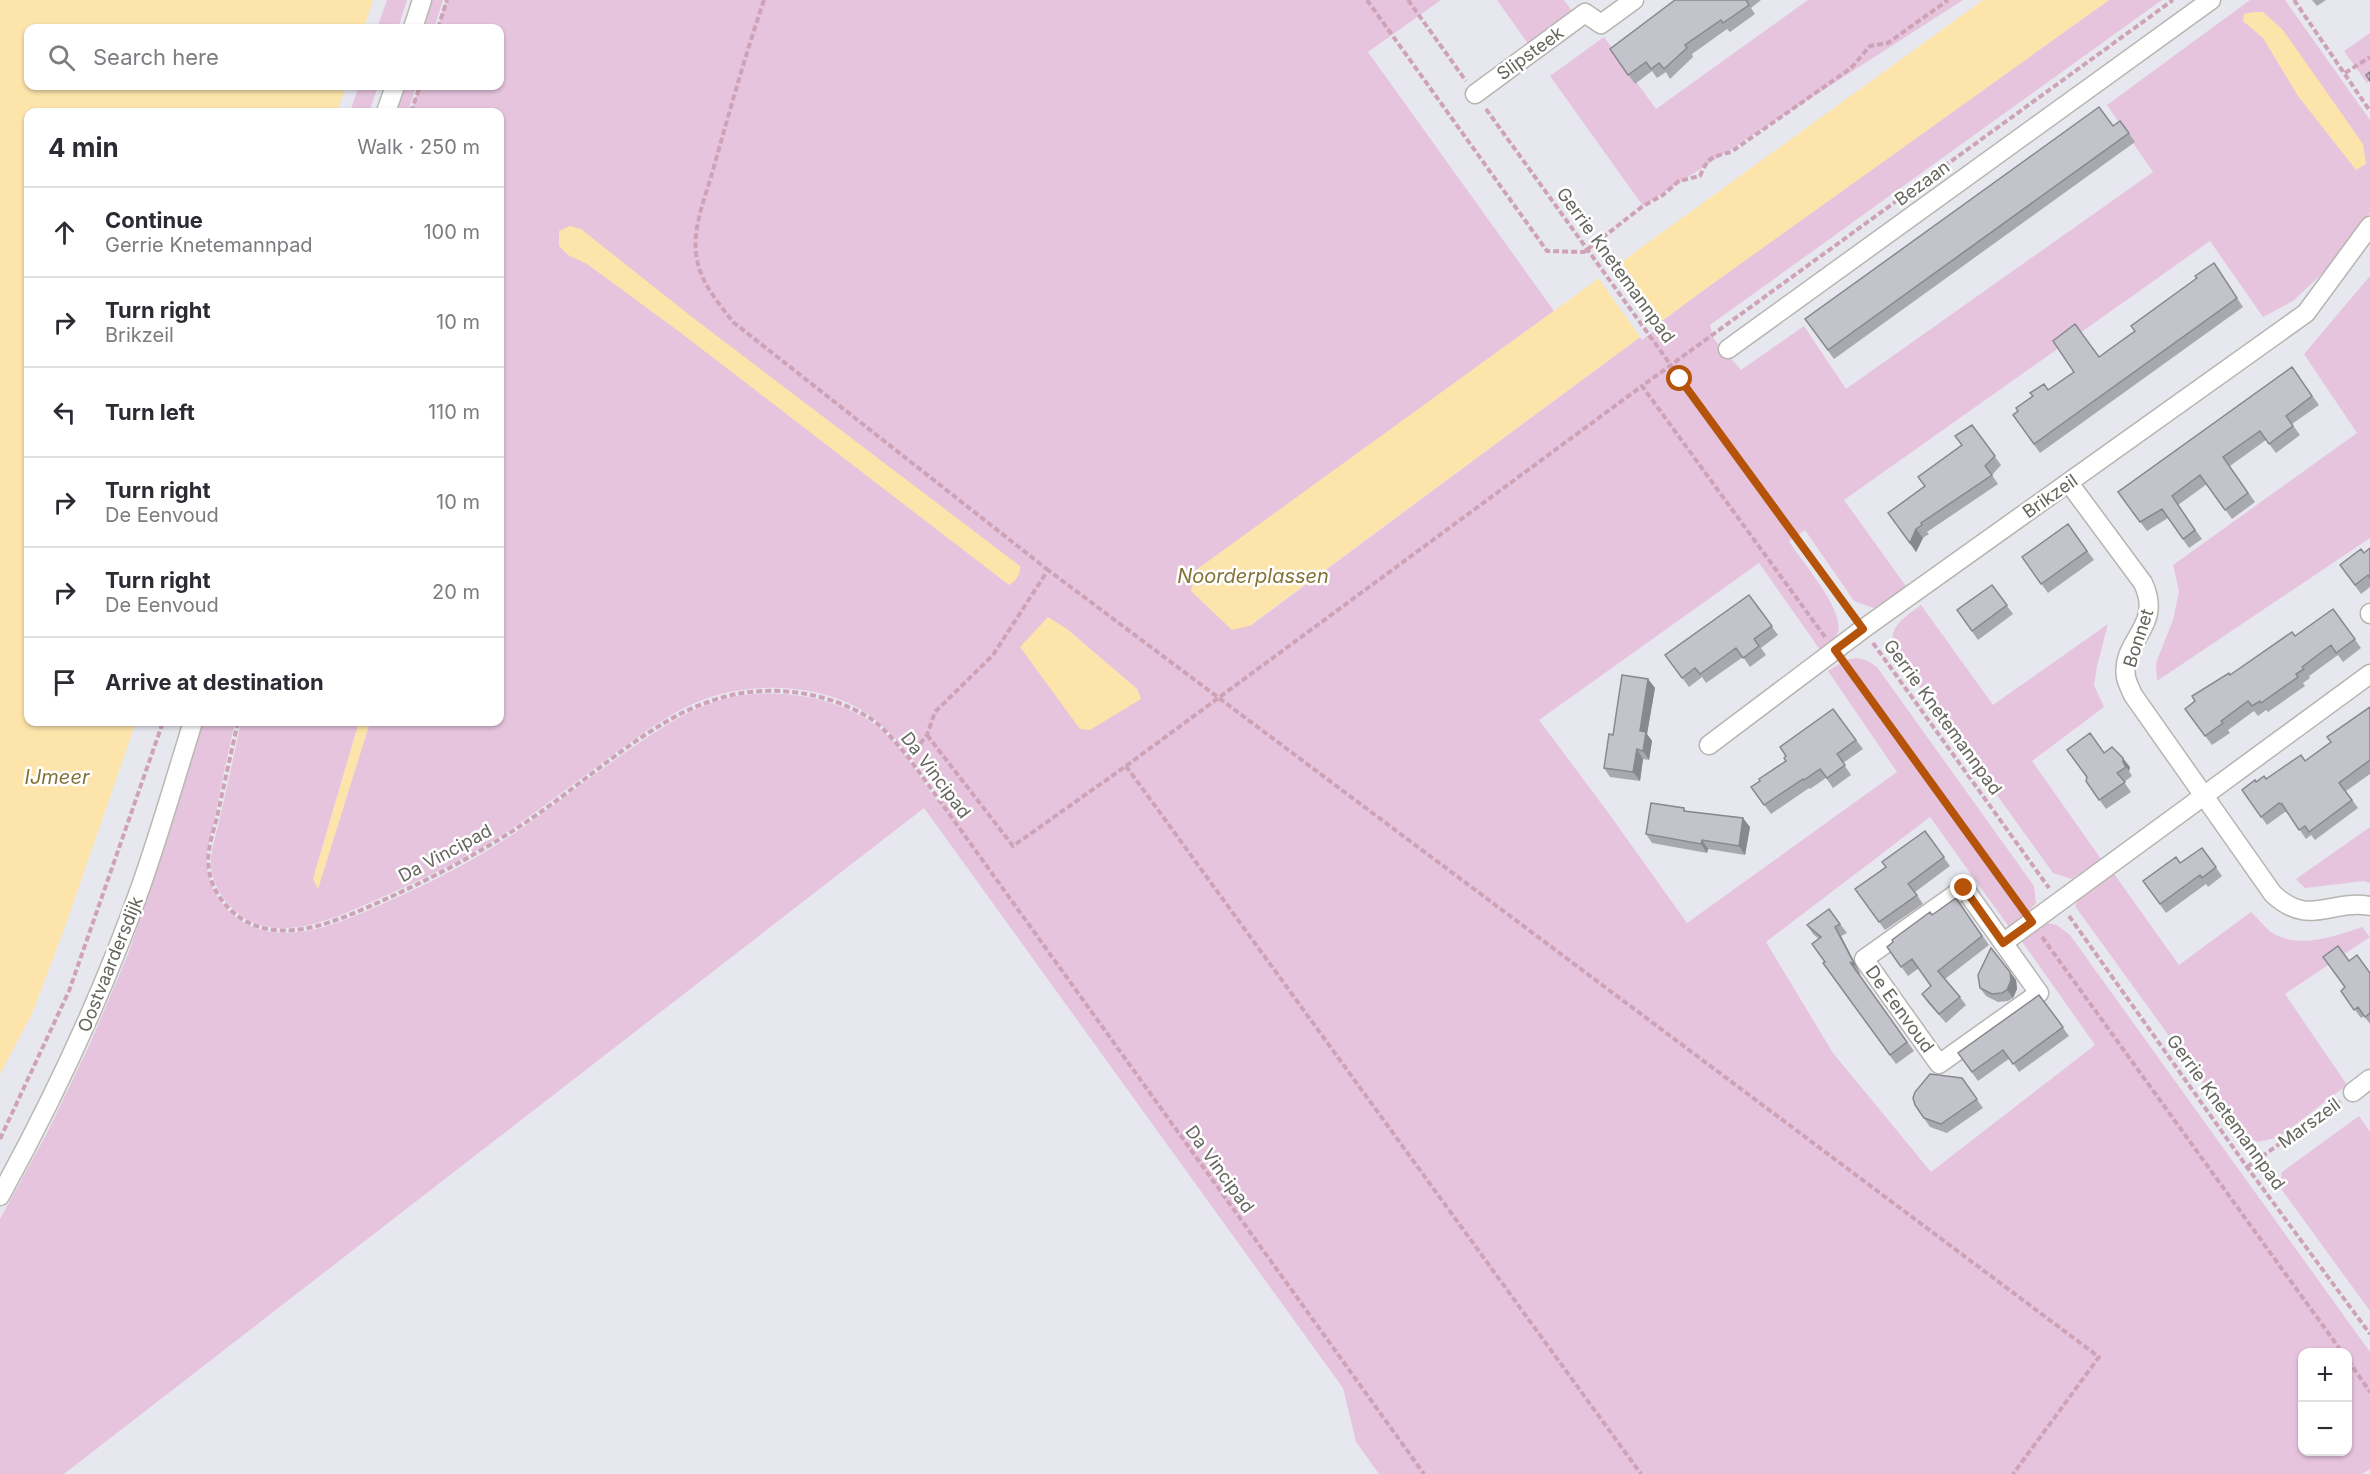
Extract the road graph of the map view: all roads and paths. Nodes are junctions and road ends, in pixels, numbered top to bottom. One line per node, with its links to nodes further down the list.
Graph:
1 (422, 0): 12 (street)
2 (447, 0): 13 (path)
3 (764, 0): 28 (path)
4 (1367, 0): 23 (path)
5 (1408, 0): 18 (path, Gerrie Knetemannpad)
6 (1634, 0): 11 (street, Slipsteek)
7 (1948, 0): 23 (path)
8 (2173, 0): 25 (path, Bezaan)
9 (2211, 0): 24 (street, Bezaan)
10 (2294, 0): 15 (path)
11 (1583, 6): 18 (street, Slipsteek)
12 (414, 24)
13 (439, 24)
14 (2370, 57): 15 (path)
15 (2345, 73): 21 (path)
16 (394, 90): 19 (street)
17 (419, 90): 20 (path)
18 (1475, 94): 23 (path, Gerrie Knetemannpad)
19 (387, 108)
20 (412, 108)
21 (2370, 111)
22 (2370, 226): 27 (street, Brikzeil)
23 (1587, 249): 25 (path, Gerrie Knetemannpad)
24 (1728, 349)
25 (1670, 364): 26 (path, Bezaan); 29 (path, Gerrie Knetemannpad)
26 (1642, 386): 30 (path); 32 (path, Bezaan)
27 (2069, 483): 29 (street, Brikzeil); 40 (street, Bonnet)
28 (1048, 570): 32 (path); 36 (path)
29 (1863, 629): 30 (street, Brikzeil); 41 (path, Gerrie Knetemannpad)
30 (1835, 650): 37 (street, Brikzeil); 43 (path)
31 (2370, 674): 40 (street)
32 (1218, 698): 39 (path, Bezaan); 56 (path)
33 (162, 726): 47 (path, Oostvaardersdijk)
34 (192, 726): 49 (street, Oostvaardersdijk)
35 (237, 726): 38 (path, Da Vincipad)
36 (927, 735): 38 (path); 39 (path, Bezaan)
37 (1709, 745)
38 (909, 758): 54 (path, Da Vincipad)
39 (1126, 766): 55 (path)
40 (2205, 795): 41 (street); 42 (street, Bonnet)
41 (2059, 901): 43 (street); 48 (path, Gerrie Knetemannpad)
42 (2370, 906)
43 (2032, 922): 44 (street); 51 (path)
44 (2003, 943): 44 (street, De Eenvoud)
45 (2370, 1079): 46 (street, Marszeil)
46 (2353, 1092): 48 (path, Marszeil)
47 (0, 1139)
48 (2247, 1167): 50 (path, Gerrie Knetemannpad)
49 (0, 1196)
50 (2370, 1334)
51 (2338, 1348)
52 (2352, 1366): 53 (path)
53 (2370, 1392)
54 (1424, 1474)
55 (1641, 1474)
56 (2013, 1474)

